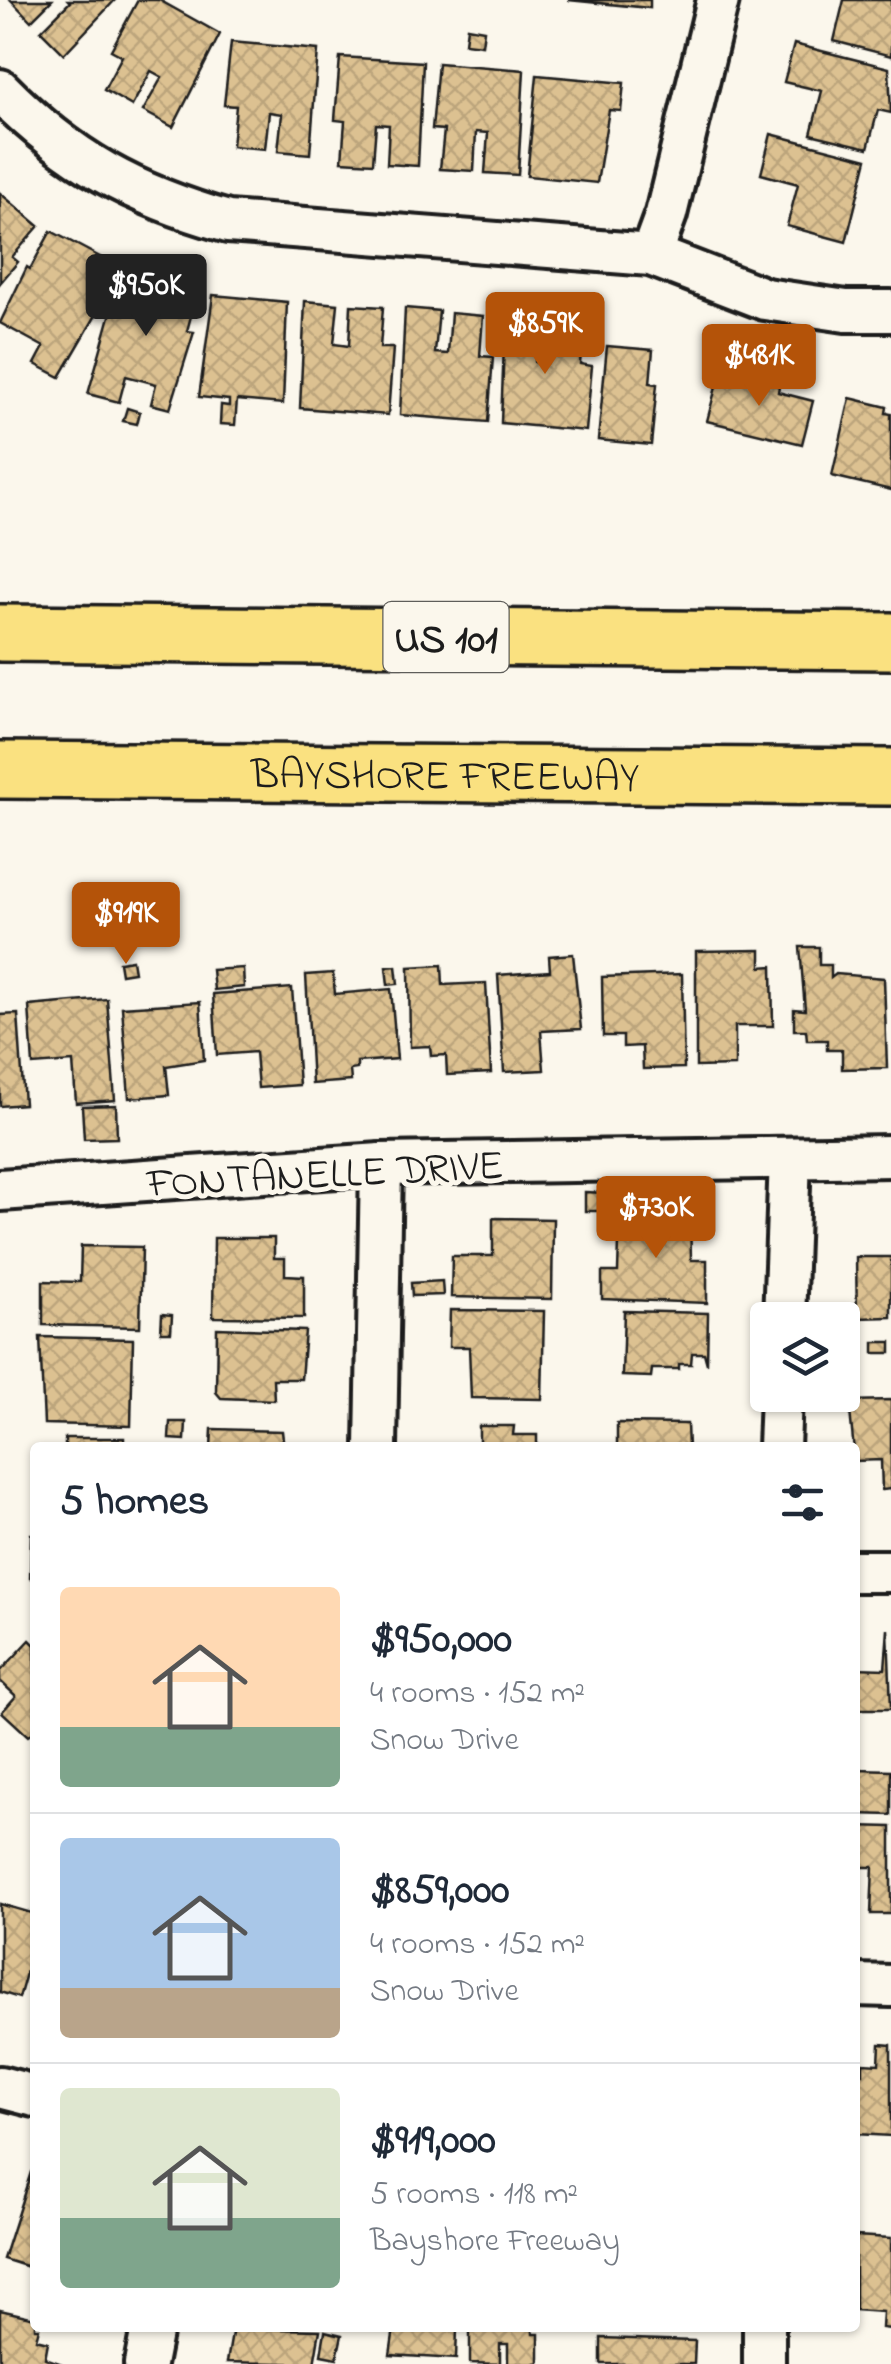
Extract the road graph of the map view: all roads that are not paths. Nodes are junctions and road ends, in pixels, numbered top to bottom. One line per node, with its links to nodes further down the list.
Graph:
1 (718, 0): 3 (street)
2 (0, 90): 3 (street)
3 (650, 255): 4 (street)
4 (891, 311)
5 (0, 633): 6 (highway, US 101)
6 (891, 640)
7 (0, 770): 8 (highway, BAYSHORE FREEWAY)
8 (891, 777)
9 (891, 1156): 10 (street, FONTANELLE DRIVE)
10 (790, 1158): 11 (street, FONTANELLE DRIVE); 13 (street)
11 (381, 1164): 12 (street, FONTANELLE DRIVE); 15 (street)
12 (0, 1190)
13 (785, 1302)
14 (780, 1412): 16 (street)
15 (376, 1442)
16 (779, 1442)
17 (860, 1571): 18 (street)
18 (891, 1571)
19 (860, 1985): 20 (street)
20 (891, 1986)
21 (0, 2087): 22 (street)
22 (30, 2095)
23 (151, 2332): 25 (street)
24 (764, 2332): 26 (street)
25 (145, 2364)
26 (764, 2364)

